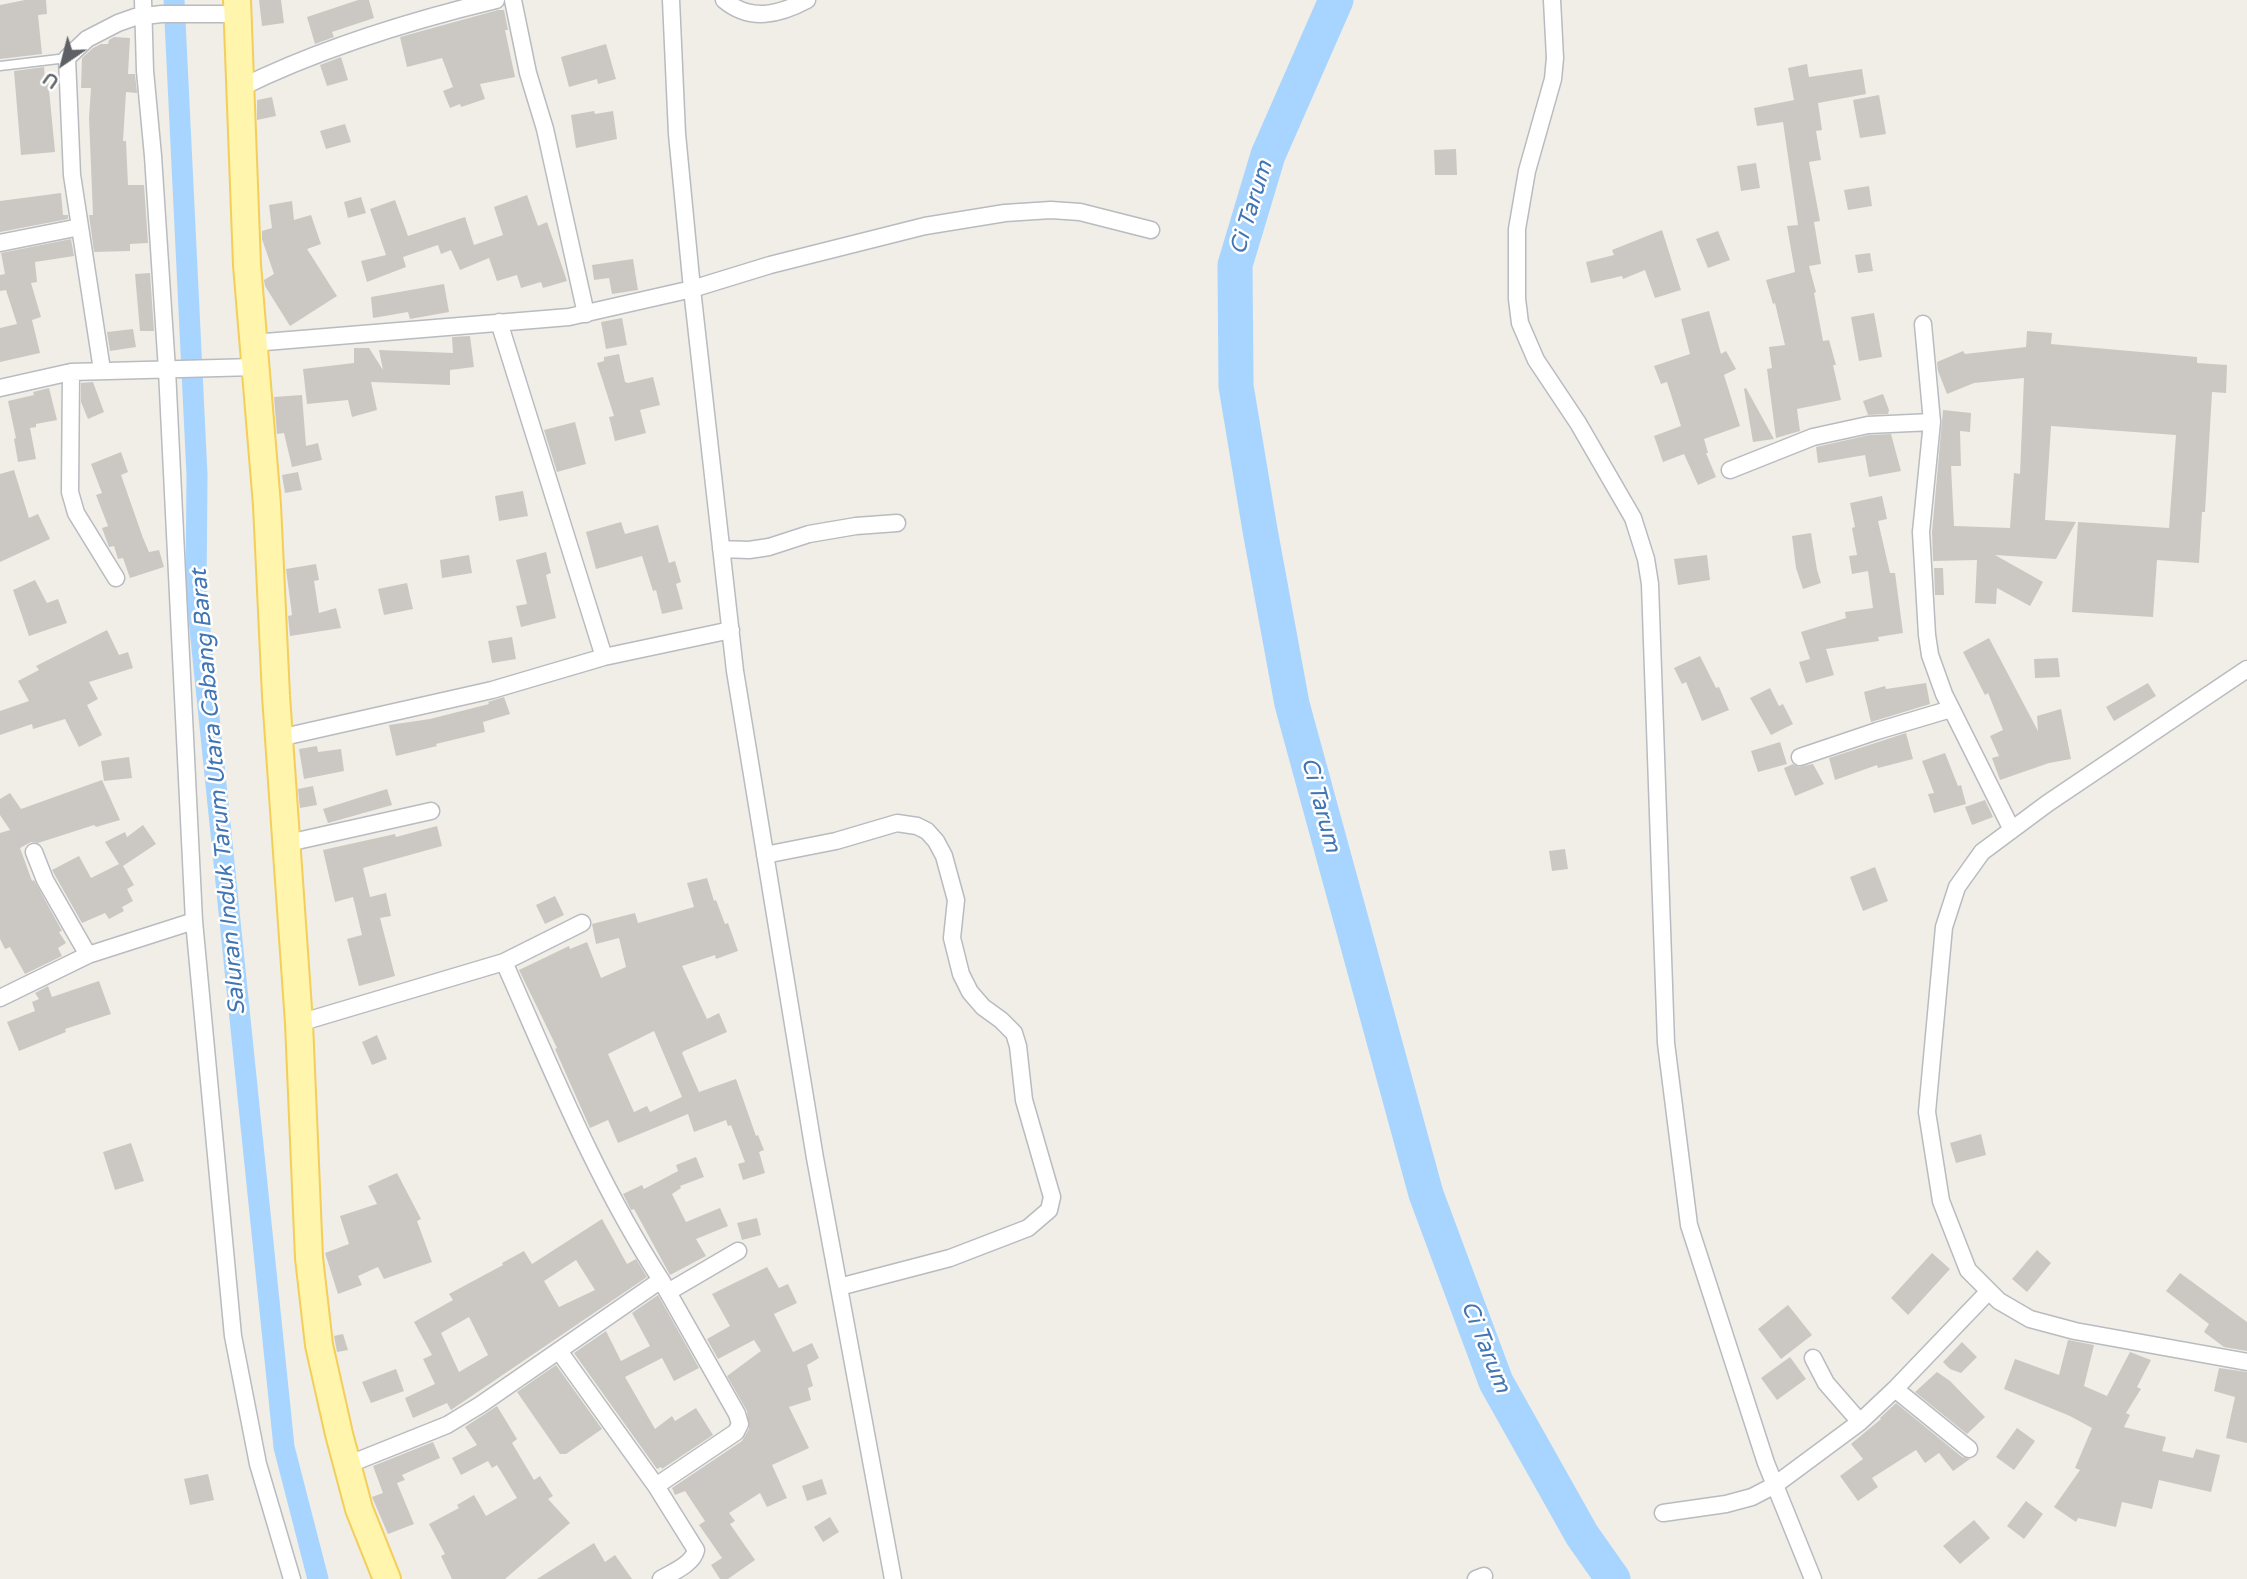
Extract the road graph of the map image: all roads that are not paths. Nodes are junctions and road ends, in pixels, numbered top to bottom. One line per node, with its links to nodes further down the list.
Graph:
1 (496, 0): 11 (street)
2 (513, 0): 16 (street)
3 (671, 0): 15 (street)
4 (724, 0): 5 (street)
5 (807, 0)
6 (1552, 0): 57 (street)
7 (237, 7): 8 (street); 11 (main road)
8 (142, 8): 9 (street); 21 (street)
9 (67, 58): 10 (lane); 12 (street)
10 (0, 65)
11 (240, 88): 19 (main road)
12 (80, 227): 14 (street); 20 (street)
13 (1151, 230): 15 (street)
14 (0, 243)
15 (692, 289): 16 (street); 27 (street)
16 (586, 314): 17 (street)
17 (499, 322): 19 (street); 30 (street)
18 (1923, 324): 24 (street)
19 (248, 360): 21 (street); 33 (main road)
20 (102, 370): 21 (street); 22 (street)
21 (174, 370): 40 (street)
22 (71, 372): 23 (street); 28 (street)
23 (0, 388)
24 (1932, 422): 25 (street); 32 (street)
25 (1730, 470)
26 (897, 523): 27 (street)
27 (721, 549): 29 (street)
28 (116, 578)
29 (731, 630): 30 (street); 39 (street)
30 (604, 657): 33 (street)
31 (2247, 669): 36 (street)
32 (1951, 709): 34 (street); 36 (street)
33 (279, 738): 37 (main road)
34 (1800, 757)
35 (431, 811): 37 (street)
36 (2012, 830): 49 (street)
37 (288, 843): 45 (main road)
38 (34, 852): 42 (street)
39 (765, 855): 48 (street); 48 (street)
40 (194, 921): 42 (street); 60 (street)
41 (582, 923): 43 (street)
42 (88, 955): 44 (street)
43 (504, 962): 45 (street); 47 (street)
44 (0, 998)
45 (299, 1023): 56 (main road)
46 (738, 1251): 47 (street)
47 (665, 1286): 50 (street); 58 (street)
48 (839, 1287): 63 (street)
49 (1989, 1291): 52 (street); 53 (street)
50 (559, 1351): 56 (street); 58 (street)
51 (1813, 1358): 54 (street)
52 (2247, 1362)
53 (1895, 1388): 54 (street); 55 (street)
54 (1860, 1422): 57 (street)
55 (1969, 1449)
56 (347, 1465): 61 (main road)
57 (1775, 1485): 59 (street); 64 (street)
58 (656, 1486): 62 (street)
59 (1663, 1513)
60 (292, 1579)
61 (387, 1579)
62 (662, 1579)
63 (893, 1579)
64 (1812, 1579)

